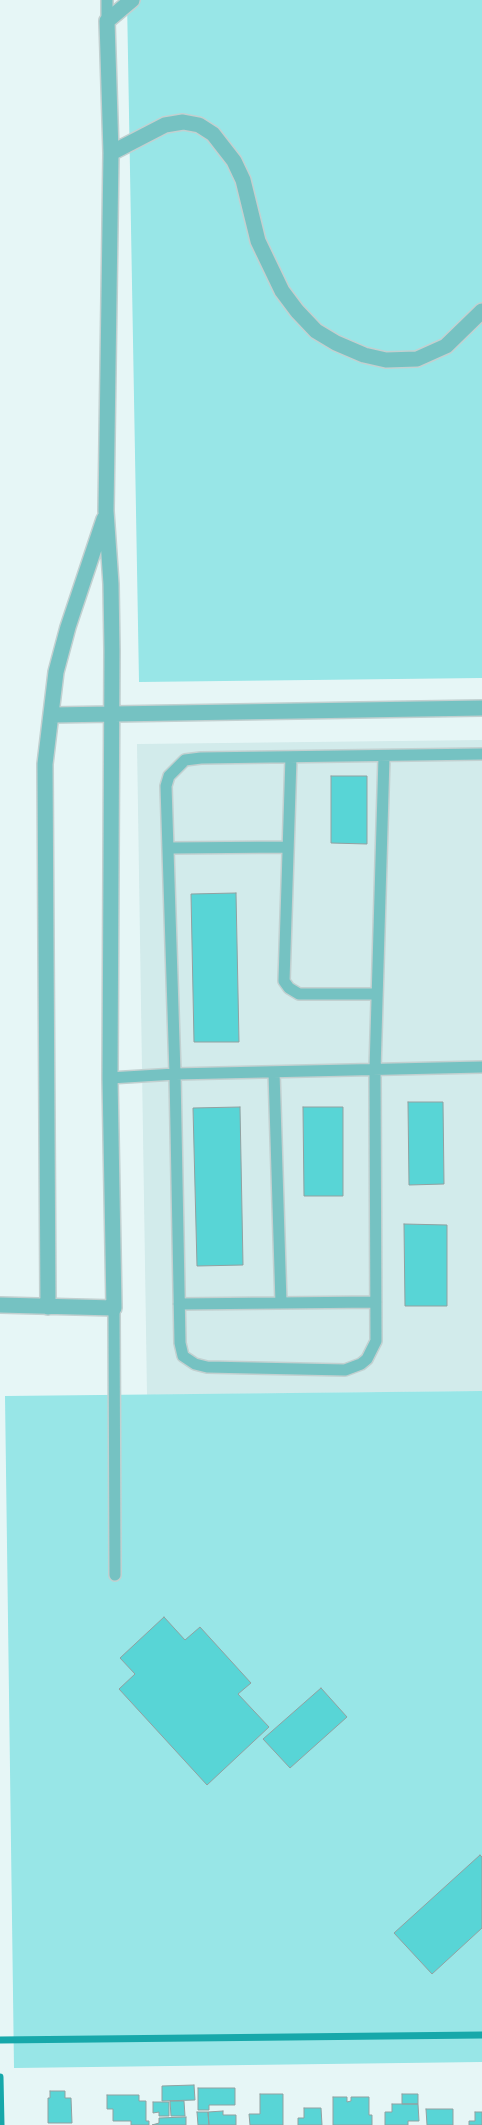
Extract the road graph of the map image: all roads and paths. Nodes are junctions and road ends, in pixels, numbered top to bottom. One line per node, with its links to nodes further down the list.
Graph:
1 (107, 0): 3 (lane)
2 (132, 0): 3 (street)
3 (107, 21): 4 (street)
4 (111, 153): 5 (street); 6 (street)
5 (482, 311)
6 (106, 511): 8 (street); 9 (street)
7 (482, 708): 9 (street)
8 (52, 716): 9 (street); 25 (street)
9 (112, 716): 20 (street)
10 (482, 754): 12 (lane)
11 (291, 756): 12 (lane); 13 (lane); 14 (lane)
12 (384, 757): 15 (lane)
13 (288, 847): 14 (lane); 15 (lane)
14 (169, 848): 19 (lane)
15 (377, 994): 17 (lane)
16 (482, 1067): 17 (lane)
17 (375, 1070): 18 (lane); 21 (lane)
18 (274, 1072): 19 (lane); 22 (lane)
19 (175, 1074): 20 (lane); 23 (lane)
20 (110, 1078): 26 (street)
21 (376, 1302): 22 (lane); 23 (lane)
22 (281, 1303): 23 (lane)
23 (179, 1304)
24 (0, 1305): 25 (street)
25 (48, 1307): 26 (street)
26 (114, 1308): 27 (lane)
27 (115, 1575)

